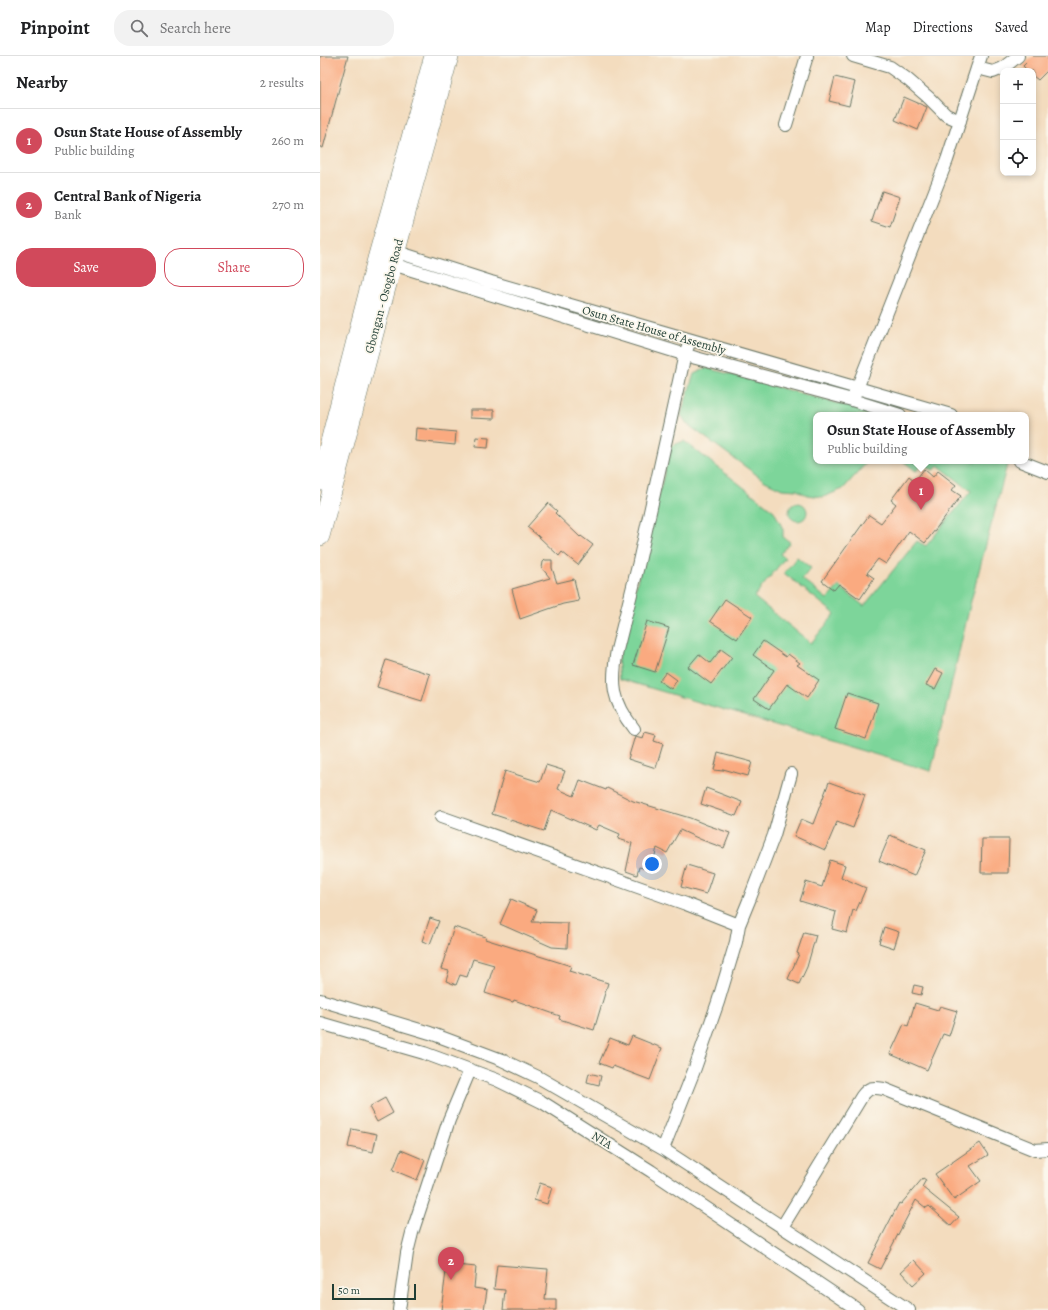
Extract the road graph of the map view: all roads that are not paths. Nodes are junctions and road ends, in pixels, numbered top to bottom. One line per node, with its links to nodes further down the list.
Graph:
1 (434, 56): 10 (main road, Gbongan - Osogbo Road)
2 (449, 56): 10 (main road, Gbongan - Osogbo Road)
3 (807, 56): 9 (street)
4 (853, 56): 8 (street)
5 (981, 56): 7 (street)
6 (1018, 56): 7 (street)
7 (977, 68): 8 (street)
8 (960, 121): 13 (street)
9 (786, 124)
10 (386, 255): 11 (street, Osun State House of Assembly); 12 (street, Osun State House of Assembly); 19 (main road, Gbongan - Osogbo Road); 20 (main road, Gbongan - Osogbo Road)
11 (690, 340): 12 (street); 13 (street, Osun State House of Assembly)
12 (685, 354): 14 (street, Osun State House of Assembly); 21 (street)
13 (857, 388): 14 (street); 16 (street, Osun State House of Assembly)
14 (852, 400): 15 (street, Osun State House of Assembly)
15 (890, 412)
16 (941, 412)
17 (1028, 464): 18 (street)
18 (1048, 472)
19 (320, 481)
20 (320, 536)
21 (634, 729)
22 (791, 774): 24 (street)
23 (441, 817): 24 (street)
24 (739, 925): 28 (street)
25 (320, 1000): 28 (street)
26 (320, 1023): 27 (street, NTA)
27 (470, 1070): 31 (street); 32 (street, NTA)
28 (663, 1149): 30 (street)
29 (1048, 1149): 30 (street)
30 (782, 1227): 33 (street)
31 (399, 1310)
32 (858, 1310)
33 (909, 1310)

